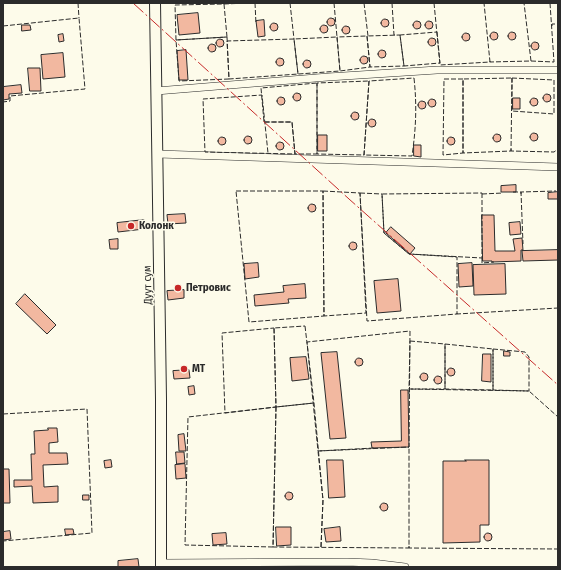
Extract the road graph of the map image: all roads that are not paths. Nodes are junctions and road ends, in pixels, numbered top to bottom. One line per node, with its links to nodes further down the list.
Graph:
1 (155, 3): 3 (main road, Дуут сум)
2 (558, 70): 3 (street)
3 (156, 91): 4 (main road, Дуут сум)
4 (158, 154): 5 (street); 6 (main road, Дуут сум)
5 (558, 167)
6 (161, 565): 7 (street)
7 (404, 567)

